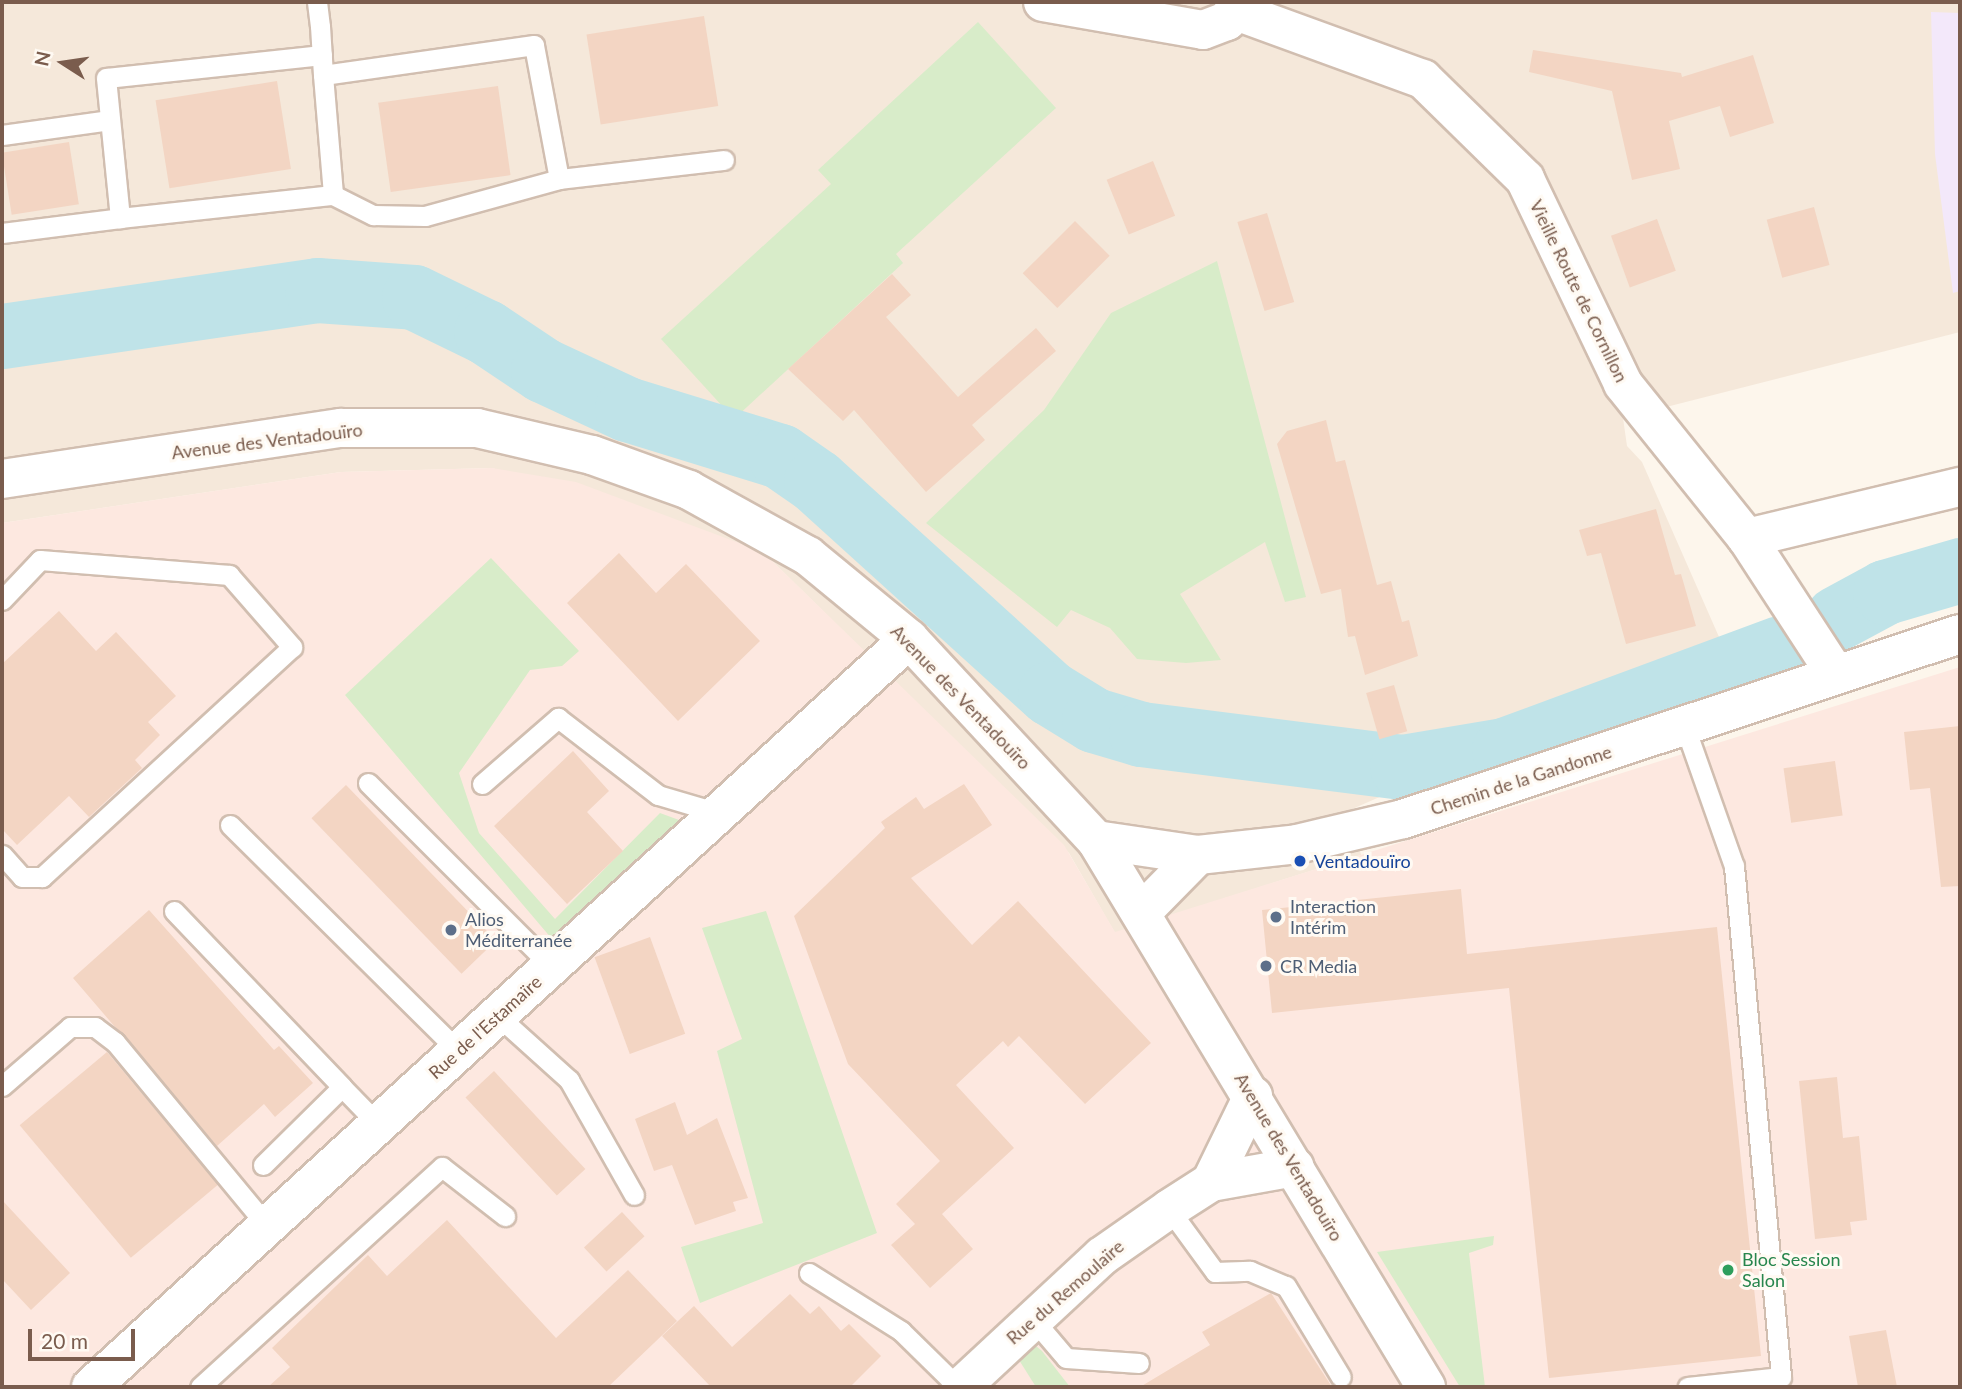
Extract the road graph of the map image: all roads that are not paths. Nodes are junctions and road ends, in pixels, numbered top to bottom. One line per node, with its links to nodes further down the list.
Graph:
1 (317, 2): 6 (lane)
2 (1043, 2): 4 (street)
3 (1238, 6): 5 (street); 18 (street, Vieille Route de Cornillon)
4 (1097, 7): 5 (street)
5 (1169, 13)
6 (321, 55): 7 (lane); 8 (lane)
7 (323, 75): 11 (lane); 12 (lane)
8 (110, 120): 9 (lane); 13 (lane)
9 (2, 135)
10 (724, 160): 11 (lane)
11 (559, 179): 12 (lane)
12 (333, 195): 13 (lane)
13 (120, 218): 14 (lane)
14 (2, 233)
15 (2, 479): 21 (street, Avenue des Ventadouïro)
16 (1960, 487): 18 (street)
17 (1960, 500): 18 (street)
18 (1756, 551): 22 (street, Vieille Route de Cornillon)
19 (2, 600): 29 (lane)
20 (1960, 635): 22 (street)
21 (909, 639): 26 (street, Rue de l'Estamaïre); 28 (street, Avenue des Ventadouïro)
22 (1835, 673): 23 (street, Chemin de la Gandonne)
23 (1685, 727): 30 (street, Chemin de la Gandonne); 55 (lane)
24 (368, 783): 33 (lane)
25 (482, 784): 26 (lane)
26 (719, 813): 33 (street, Rue de l'Estamaïre)
27 (230, 825): 35 (lane)
28 (1096, 840): 30 (street, Chemin de la Gandonne); 32 (street, Avenue des Ventadouïro)
29 (2, 855)
30 (1198, 855): 32 (street)
31 (174, 911): 37 (lane)
32 (1140, 913): 38 (street, Avenue des Ventadouïro)
33 (551, 966): 34 (street, Rue de l'Estamaïre)
34 (498, 1016): 35 (street, Rue de l'Estamaïre); 43 (lane)
35 (458, 1051): 39 (street, Rue de l'Estamaïre)
36 (2, 1086): 46 (lane)
37 (342, 1087): 39 (lane); 40 (lane)
38 (1253, 1096): 41 (street, Avenue des Ventadouïro); 42 (street)
39 (378, 1124): 46 (street, Rue de l'Estamaïre)
40 (263, 1165)
41 (1295, 1167): 42 (street, Rue du Remoulaïre); 54 (street, Avenue des Ventadouïro)
42 (1211, 1182): 44 (street, Rue du Remoulaïre)
43 (634, 1195)
44 (1169, 1209): 48 (street, Rue du Remoulaïre); 50 (lane)
45 (505, 1216): 52 (lane)
46 (267, 1226): 51 (street, Rue de l'Estamaïre)
47 (809, 1273): 53 (lane)
48 (1032, 1318): 49 (lane); 53 (street, Rue du Remoulaïre)
49 (1139, 1363)
50 (1341, 1377)
51 (91, 1387)
52 (200, 1387)
53 (959, 1387)
54 (1426, 1387)
55 (1688, 1387)

